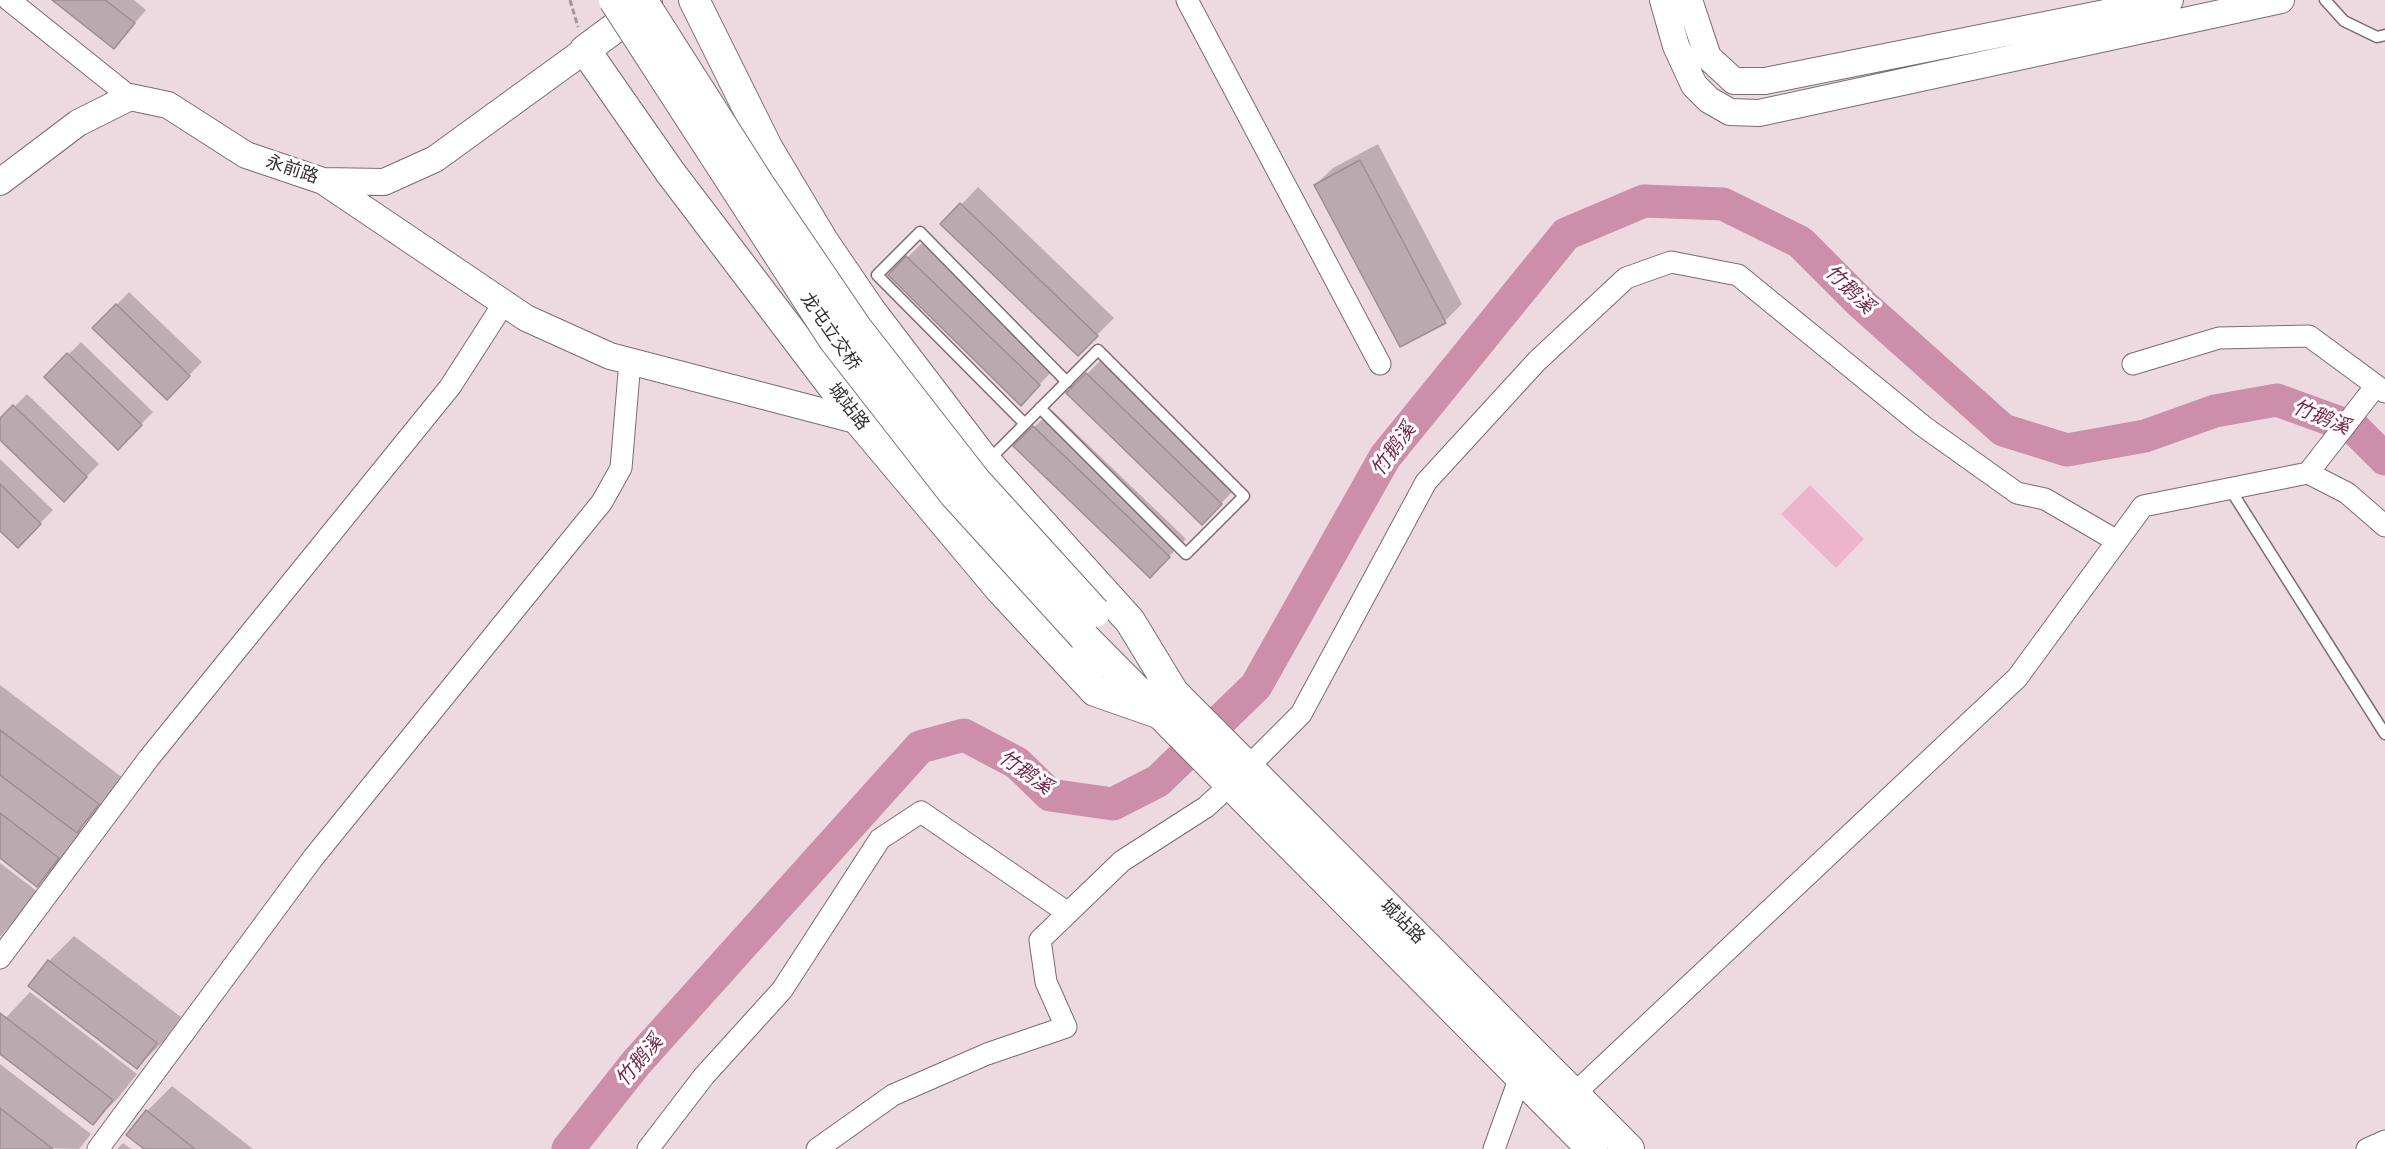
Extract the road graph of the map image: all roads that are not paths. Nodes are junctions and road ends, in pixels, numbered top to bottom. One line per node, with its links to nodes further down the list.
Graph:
1 (9, 0): 14 (street)
2 (614, 0): 31 (main road, 龙屯立交桥, bridge)
3 (642, 0): 31 (main road, 龙屯立交桥, bridge)
4 (652, 0): 13 (main road)
5 (694, 0): 26 (main road, 城站路)
6 (1187, 0): 19 (street)
7 (1663, 0): 10 (street)
8 (1689, 0): 9 (street)
9 (2170, 0)
10 (2281, 0)
11 (2325, 0): 12 (lane)
12 (2385, 35)
13 (585, 50): 15 (street, 永前路); 24 (main road, 城站路)
14 (130, 97): 15 (street, 永前路); 16 (street)
15 (323, 181): 17 (street)
16 (0, 182)
17 (504, 303): 18 (street); 36 (street)
18 (630, 361): 24 (street); 40 (street)
19 (1380, 364)
20 (2133, 364): 22 (street)
21 (1067, 382): 23 (lane); 23 (lane); 25 (lane)
22 (2380, 390): 27 (street)
23 (1040, 408): 25 (lane)
24 (859, 421): 32 (main road, 城站路)
25 (1025, 424): 26 (lane)
26 (987, 462): 32 (main road, 城站路)
27 (2308, 473): 28 (street); 29 (street)
28 (2230, 489): 30 (street); 33 (lane)
29 (2385, 526)
30 (2117, 541): 34 (street); 38 (street)
31 (1089, 624): 32 (main road, 城站路)
32 (1170, 708): 34 (main road, 城站路)
33 (2385, 734)
34 (1233, 771): 35 (street); 37 (main road, 城站路)
35 (1068, 913): 41 (street); 42 (street)
36 (0, 958)
37 (1529, 1068): 38 (main road, 城站路); 43 (street); 44 (main road, 城站路)
38 (1574, 1094): 45 (main road, 城站路)
39 (2385, 1142): 46 (street)
40 (98, 1149)
41 (648, 1149)
42 (817, 1149)
43 (1494, 1149)
44 (1592, 1149)
45 (1629, 1149)
46 (2367, 1149)

